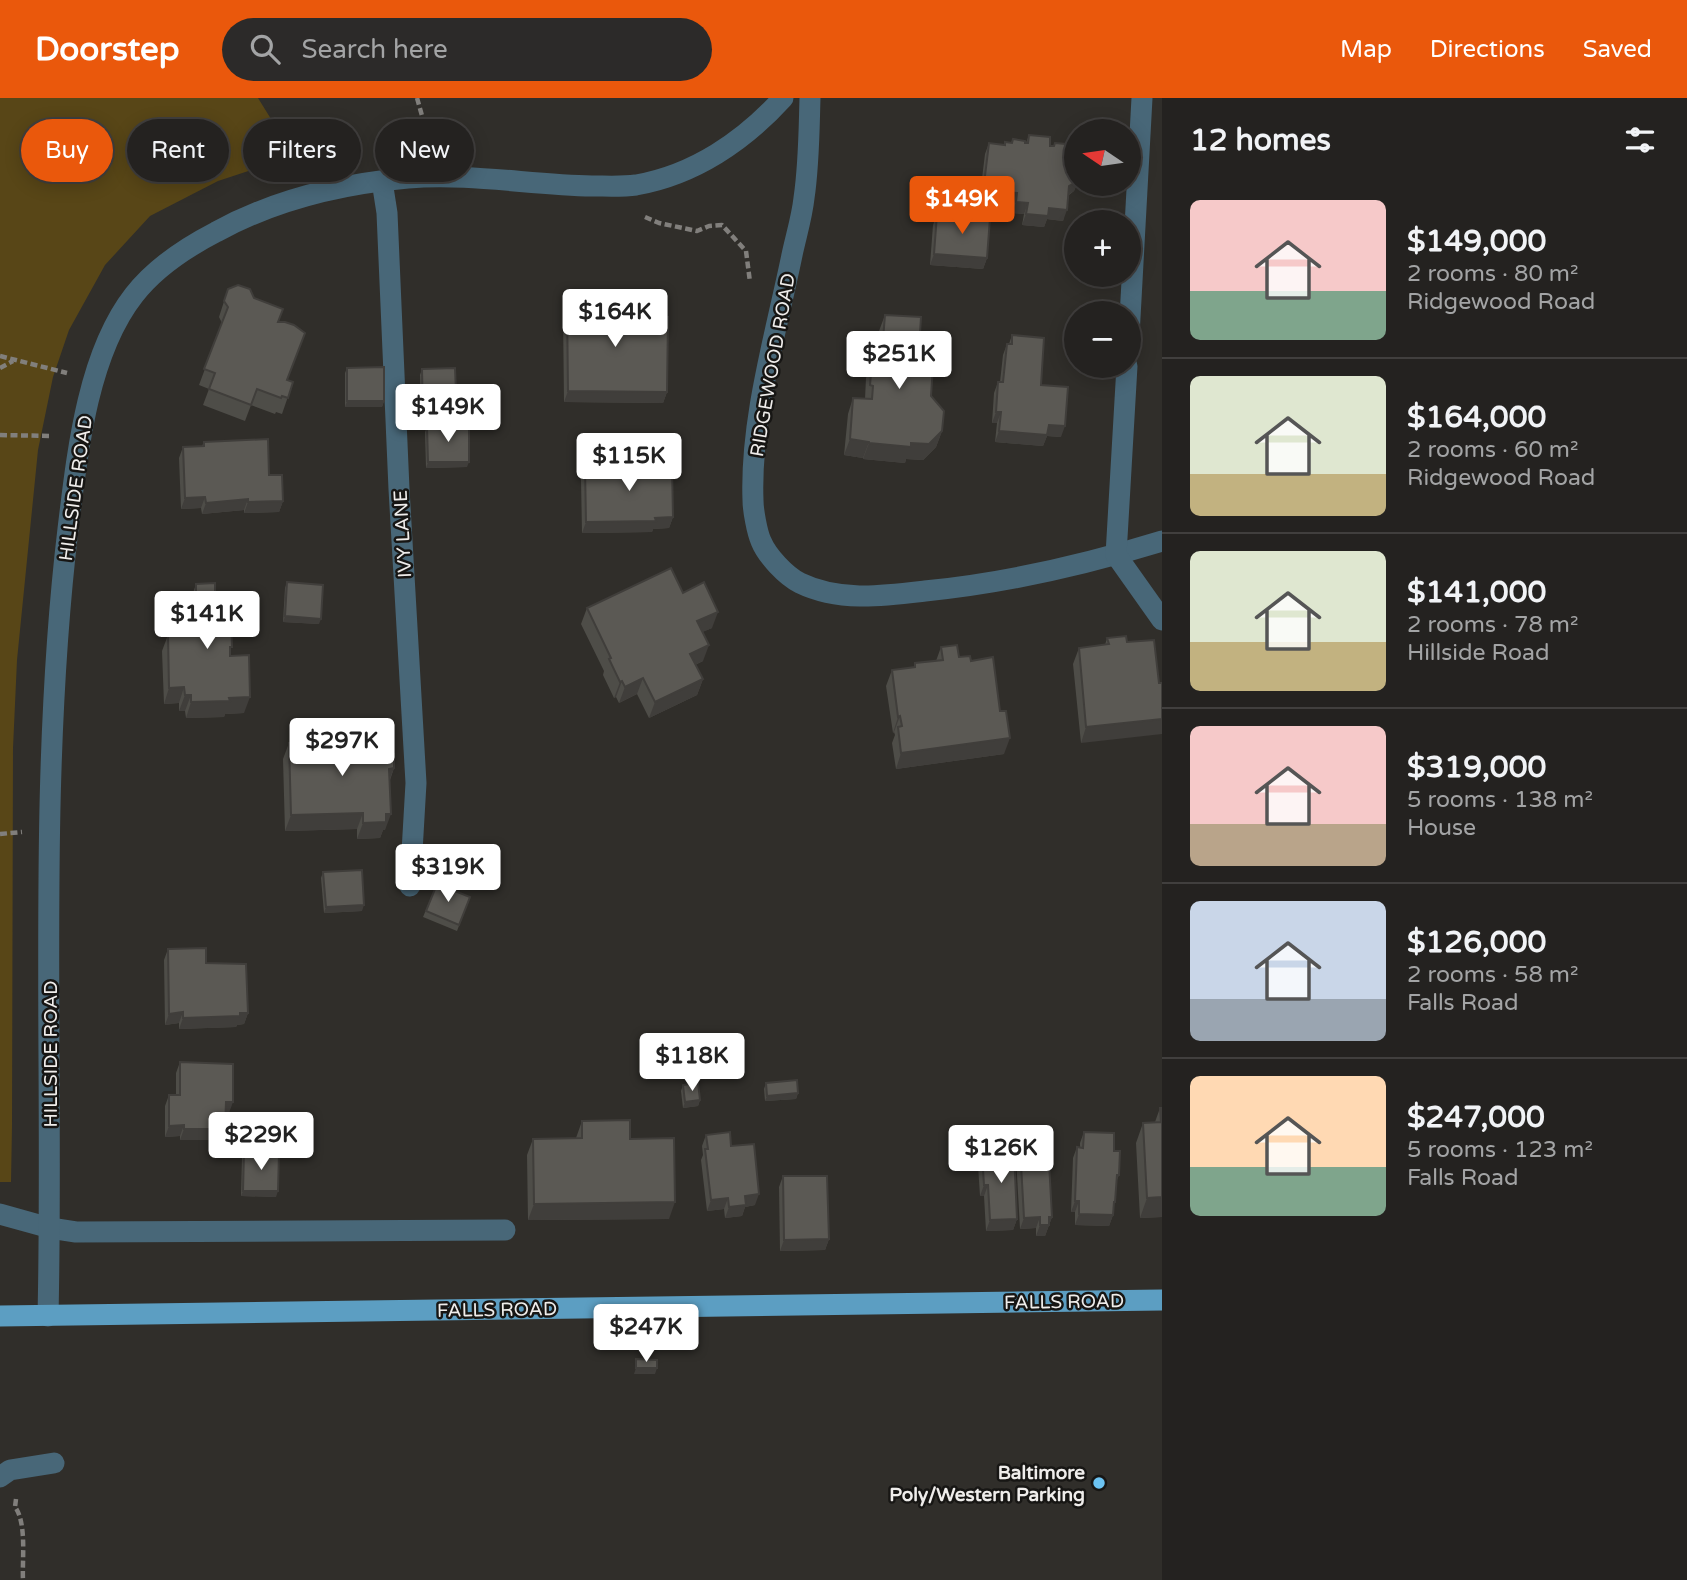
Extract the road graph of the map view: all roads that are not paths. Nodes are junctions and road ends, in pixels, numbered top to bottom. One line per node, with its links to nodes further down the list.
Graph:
1 (783, 98): 4 (street, HILLSIDE ROAD)
2 (810, 98): 10 (street, RIDGEWOOD ROAD)
3 (1142, 98): 7 (street)
4 (474, 178)
5 (375, 182): 14 (street, HILLSIDE ROAD)
6 (382, 182): 12 (street, IVY LANE)
7 (1131, 301)
8 (1126, 378): 10 (street)
9 (1162, 541): 10 (street, RIDGEWOOD ROAD)
10 (1116, 555): 11 (street)
11 (1162, 620)
12 (410, 886)
13 (0, 1214): 14 (street)
14 (50, 1228): 15 (street); 18 (street, HILLSIDE ROAD)
15 (505, 1230)
16 (1162, 1300): 18 (main road, FALLS ROAD)
17 (0, 1316): 18 (main road, FALLS ROAD)
18 (48, 1316)
19 (54, 1463): 20 (street)
20 (0, 1477)

